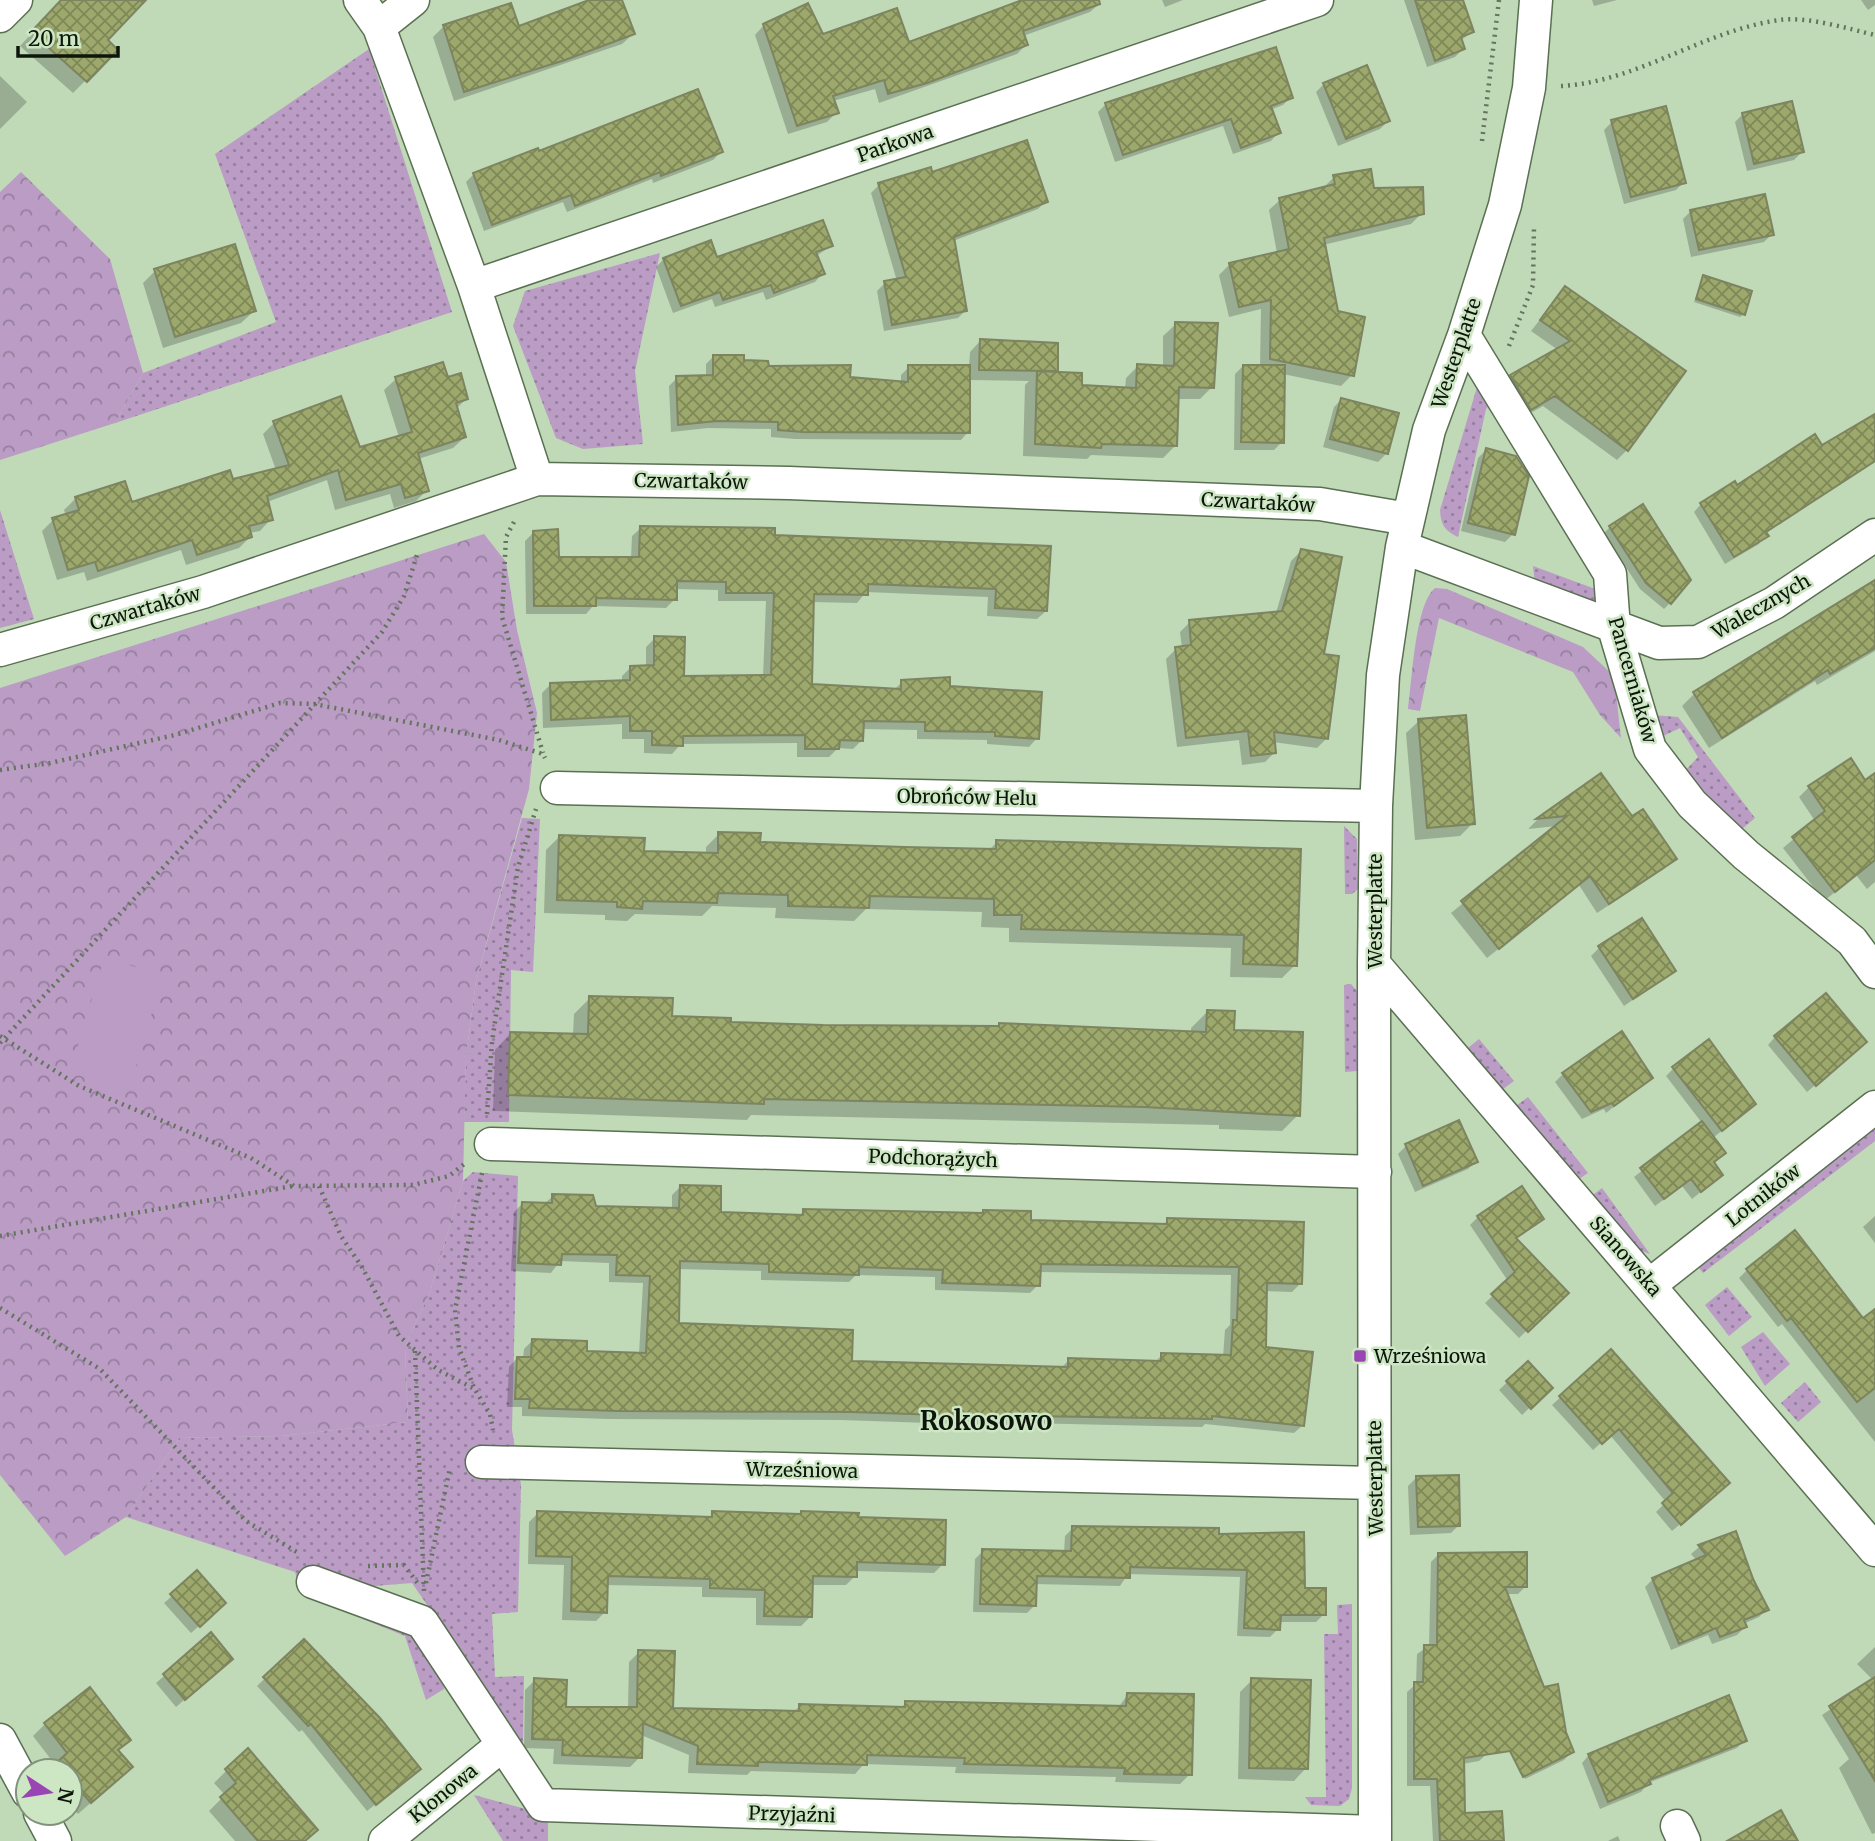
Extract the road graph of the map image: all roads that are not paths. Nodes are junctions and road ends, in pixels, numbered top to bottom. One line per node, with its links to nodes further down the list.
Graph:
1 (16, 0): 7 (street)
2 (360, 0): 8 (street)
3 (413, 0): 8 (street)
4 (1317, 0): 6 (street, Parkowa)
5 (1535, 0): 10 (street, Westerplatte)
6 (1281, 6): 9 (street, Parkowa)
7 (0, 16)
8 (379, 27): 9 (street)
9 (474, 286): 11 (street)
10 (1464, 335): 12 (street, Westerplatte); 14 (street, Pancerniaków)
11 (537, 479): 12 (street, Czwartaków); 15 (street, Czwartaków)
12 (1405, 533): 14 (street, Walecznych); 17 (street, Westerplatte)
13 (1875, 534): 14 (street, Walecznych)
14 (1614, 628): 19 (street, Pancerniaków)
15 (0, 650)
16 (557, 788): 17 (street, Obrońców Helu)
17 (1376, 806): 18 (street, Westerplatte)
18 (1374, 964): 22 (street, Westerplatte); 23 (street, Sianowska)
19 (1875, 972)
20 (1875, 1107): 23 (street, Lotników)
21 (491, 1144): 22 (street, Podchorążych)
22 (1375, 1172): 25 (street, Westerplatte)
23 (1651, 1284): 26 (street, Sianowska)
24 (482, 1462): 25 (street, Wrześniowa)
25 (1374, 1483): 31 (street, Westerplatte)
26 (1875, 1550)
27 (312, 1572): 29 (street, Przyjaźni)
28 (0, 1741): 30 (street)
29 (501, 1746): 31 (street, Przyjaźni); 32 (street, Klonowa)
30 (14, 1766)
31 (1376, 1837)
32 (385, 1841)

